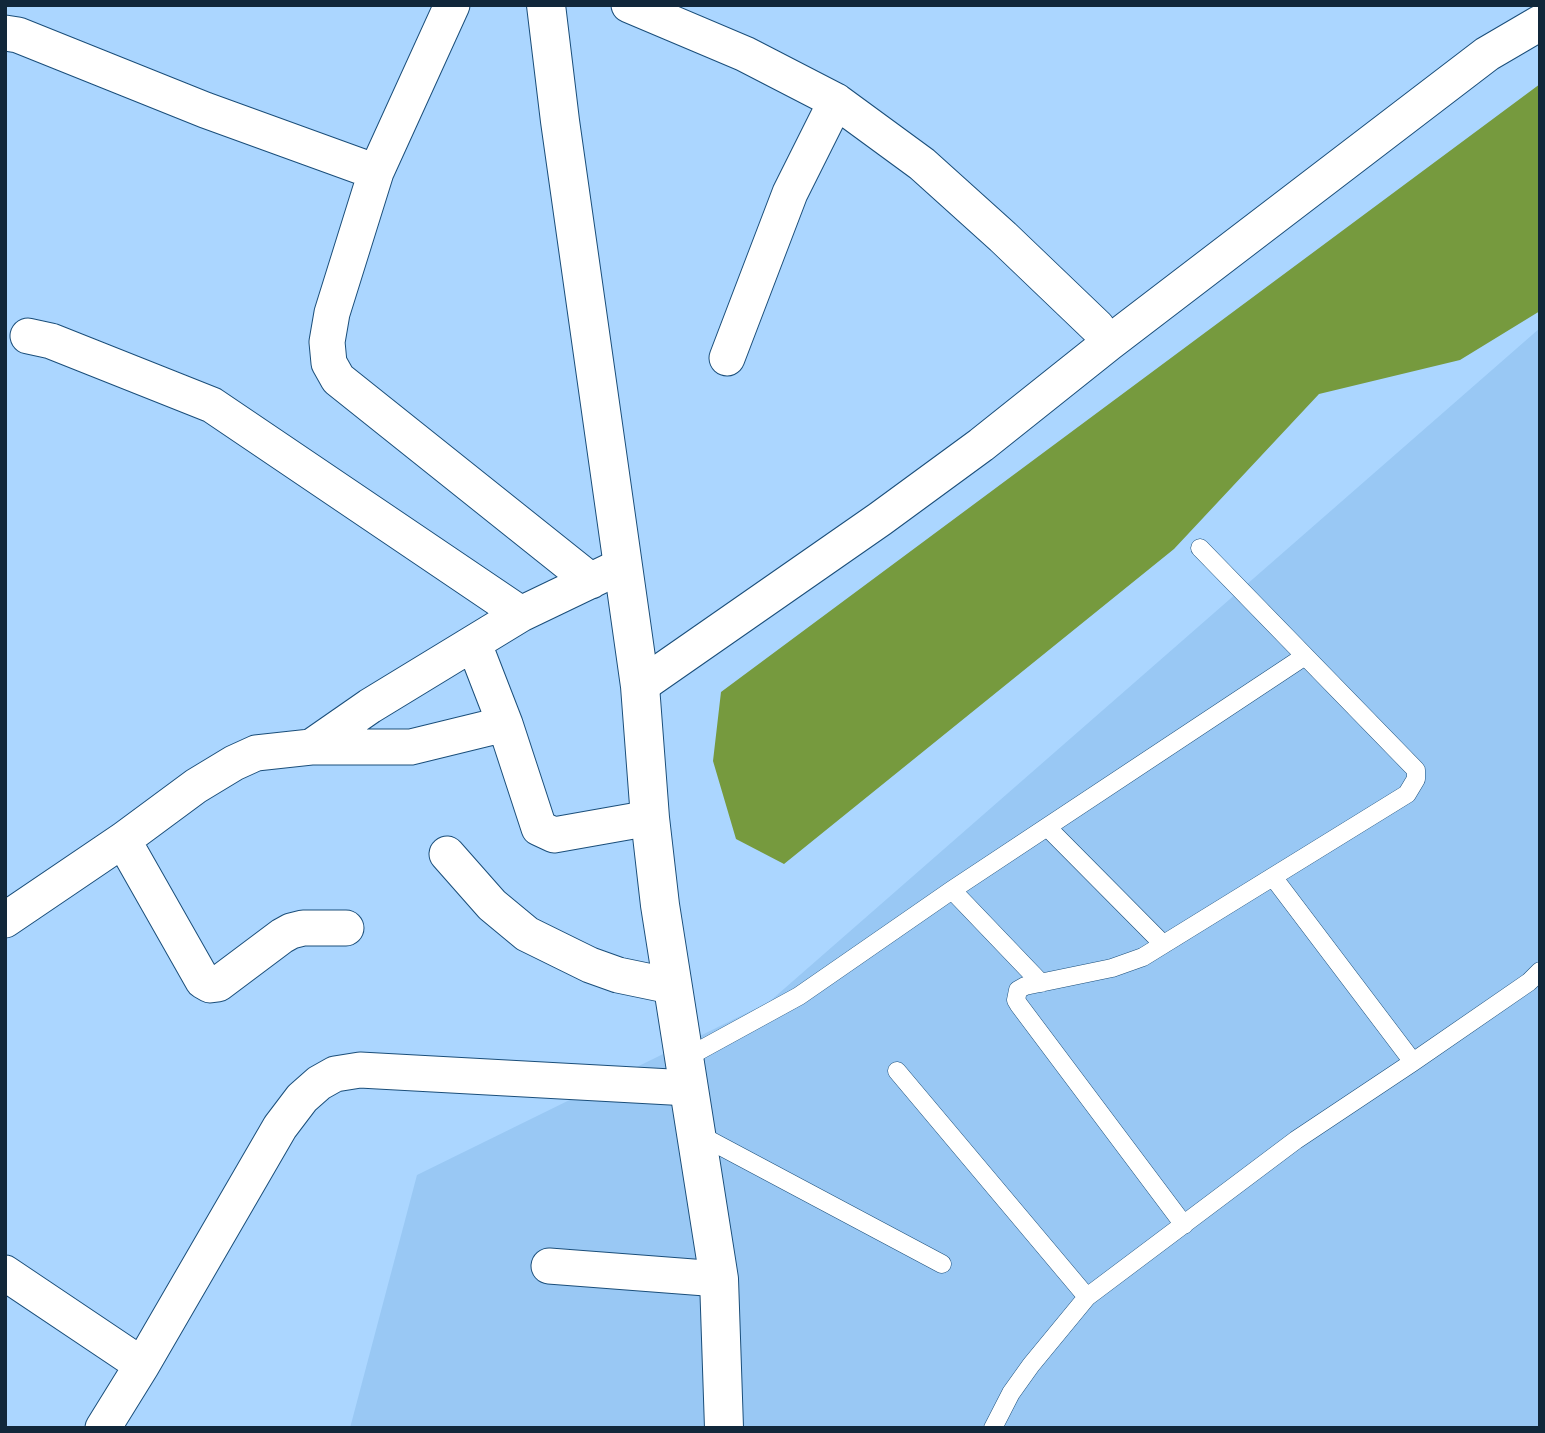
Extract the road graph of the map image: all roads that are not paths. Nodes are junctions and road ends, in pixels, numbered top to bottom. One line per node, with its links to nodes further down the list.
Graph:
1 (452, 5): 7 (street)
2 (546, 5): 12 (street)
3 (629, 5): 6 (street)
4 (1540, 23): 16 (street)
5 (5, 33): 7 (street)
6 (836, 102): 8 (street); 10 (street)
7 (376, 172): 12 (street)
8 (1097, 327)
9 (28, 336): 13 (street)
10 (727, 358)
11 (1200, 548): 15 (lane)
12 (606, 573): 13 (street); 16 (street)
13 (521, 614): 14 (street)
14 (474, 644): 17 (street); 18 (street)
15 (1305, 656): 20 (lane); 23 (lane)
16 (639, 686): 19 (street)
17 (505, 724): 18 (street); 19 (street)
18 (311, 747): 21 (street)
19 (650, 818): 30 (street)
20 (1046, 827): 24 (lane); 27 (lane)
21 (123, 840): 25 (street); 26 (street)
22 (447, 855): 30 (street)
23 (1273, 877): 27 (lane); 31 (lane)
24 (952, 890): 29 (lane); 33 (lane)
25 (11, 908)
26 (346, 928)
27 (1163, 944): 29 (lane)
28 (1540, 971): 31 (lane)
29 (1041, 983): 35 (lane)
30 (671, 986): 33 (street)
31 (1413, 1062): 35 (lane)
32 (897, 1071): 40 (lane)
33 (686, 1073): 34 (street); 41 (street)
34 (696, 1133): 36 (lane); 39 (street)
35 (1185, 1224): 40 (lane)
36 (942, 1264)
37 (549, 1266): 39 (street)
38 (5, 1273): 41 (street)
39 (719, 1279): 43 (street)
40 (1087, 1297): 44 (lane)
41 (142, 1365): 42 (street)
42 (103, 1428)
43 (724, 1428)
44 (993, 1428)

